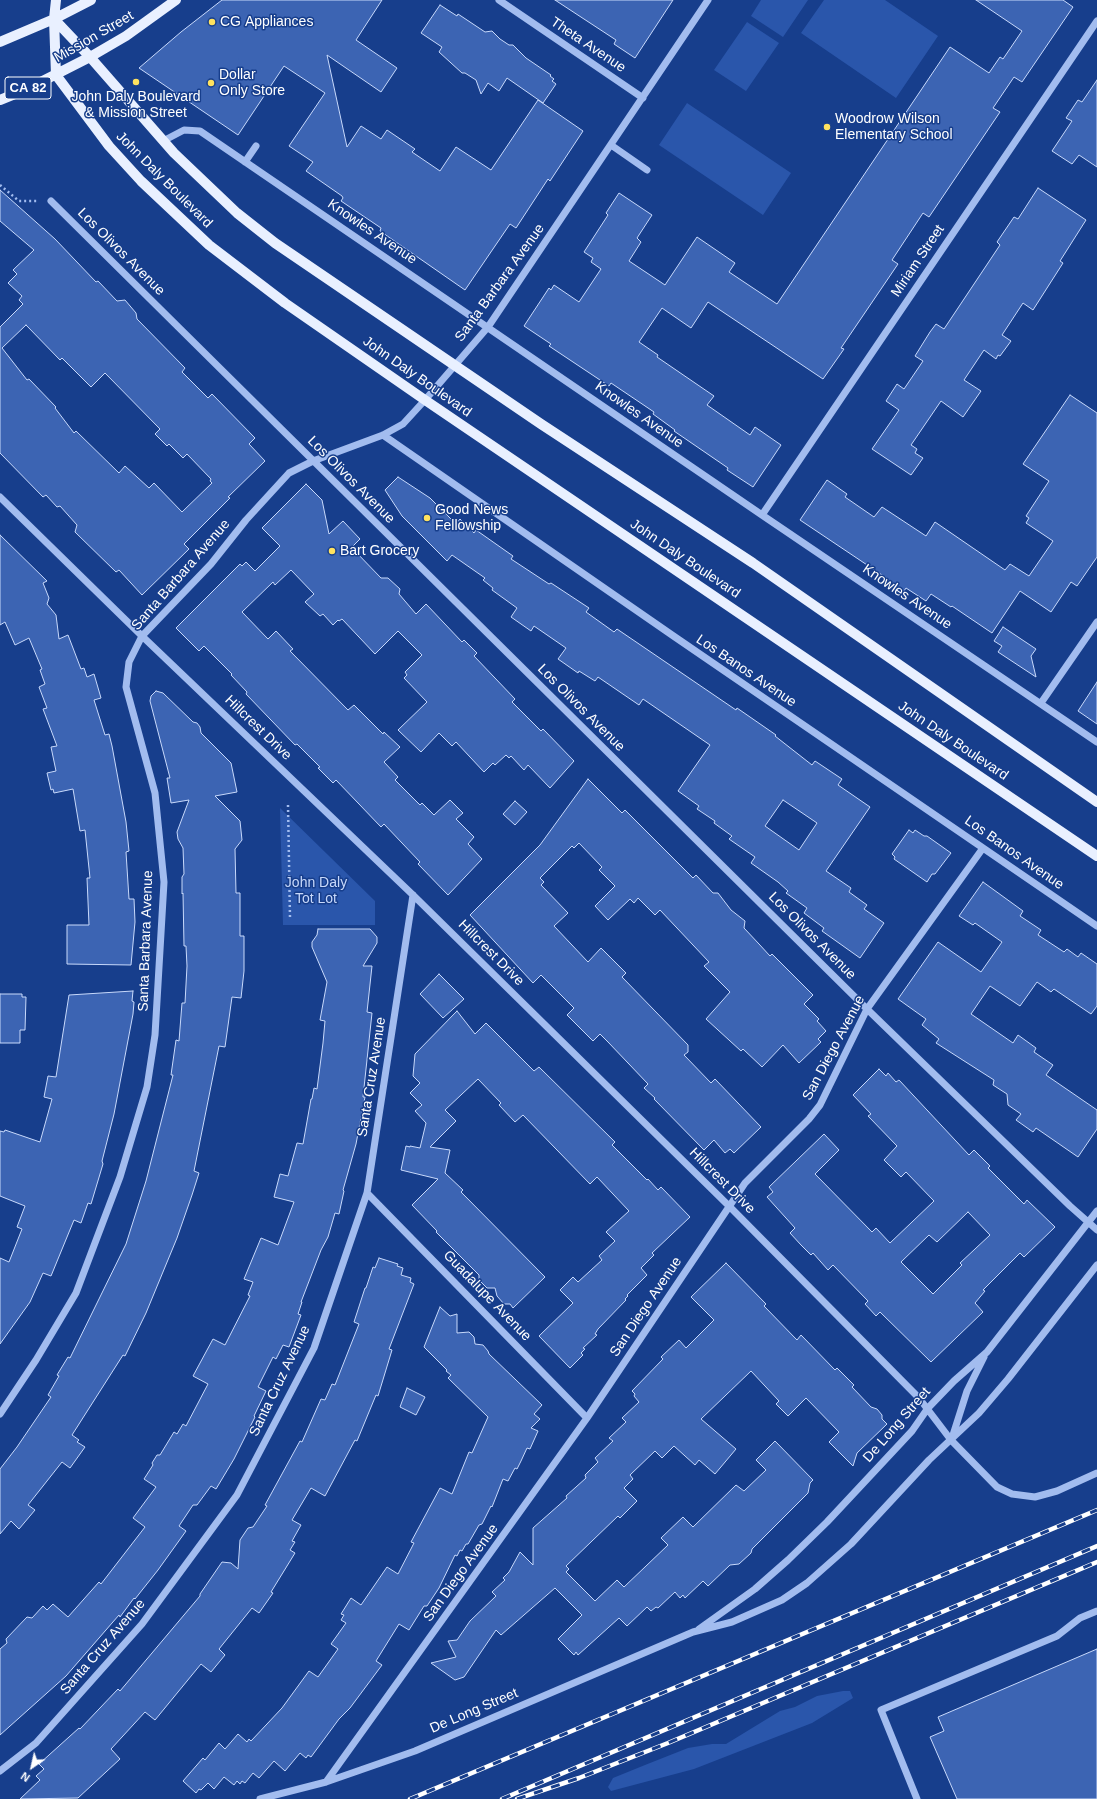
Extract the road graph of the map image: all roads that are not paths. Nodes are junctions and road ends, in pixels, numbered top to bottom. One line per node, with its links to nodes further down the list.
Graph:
1 (56, 0): 6 (main road)
2 (92, 0): 6 (main road)
3 (176, 0): 9 (main road, Mission Street / CA 82)
4 (499, 0): 11 (street, Theta Avenue)
5 (708, 0): 11 (street, Santa Barbara Avenue)
6 (54, 19): 8 (main road); 9 (main road, John Daly Boulevard); 10 (main road)
7 (1097, 21): 25 (street, Miriam Street)
8 (0, 42)
9 (90, 58): 10 (main road, Mission Street / CA 82); 13 (main road, John Daly Boulevard)
10 (56, 75): 12 (main road, Mission Street / CA 82); 21 (main road, John Daly Boulevard)
11 (643, 98): 14 (street, Santa Barbara Avenue)
12 (0, 100)
13 (163, 140): 16 (street, Knowles Avenue); 20 (main road, John Daly Boulevard)
14 (611, 145): 17 (street); 19 (street, Santa Barbara Avenue)
15 (256, 146): 16 (street)
16 (245, 162): 19 (street, Knowles Avenue)
17 (648, 170)
18 (51, 201): 23 (street, Los Olivos Avenue)
19 (488, 327): 20 (street, Santa Barbara Avenue); 25 (street, Knowles Avenue)
20 (455, 366): 21 (street, Santa Barbara Avenue); 30 (main road, John Daly Boulevard)
21 (425, 400): 22 (street, Santa Barbara Avenue); 32 (main road, John Daly Boulevard)
22 (382, 435): 23 (street, Santa Barbara Avenue); 31 (street, Los Banos Avenue)
23 (314, 461): 27 (street, Santa Barbara Avenue); 35 (street, Los Olivos Avenue)
24 (0, 497): 27 (street, Hillcrest Drive)
25 (762, 515): 28 (street, Knowles Avenue)
26 (1097, 622): 28 (street)
27 (142, 636): 33 (street, Hillcrest Drive); 44 (street, Santa Barbara Avenue)
28 (1041, 703): 29 (street, Knowles Avenue)
29 (1097, 742)
30 (1097, 802)
31 (983, 848): 34 (street, Los Banos Avenue); 35 (street, San Diego Avenue)
32 (1097, 856)
33 (413, 895): 36 (street, Santa Cruz Avenue); 37 (street, Hillcrest Drive)
34 (1097, 926)
35 (867, 1009): 37 (street, San Diego Avenue); 39 (street, Los Olivos Avenue)
36 (367, 1193): 45 (street, Guadalupe Avenue); 50 (street, Santa Cruz Avenue)
37 (730, 1207): 43 (street, Hillcrest Drive); 45 (street, San Diego Avenue)
38 (1097, 1211): 39 (street, De Long Street)
39 (1088, 1223): 40 (street, Los Olivos Avenue); 42 (street, De Long Street)
40 (1097, 1230)
41 (1097, 1265): 46 (street, De Long Street)
42 (986, 1352): 43 (street, De Long Street); 46 (street)
43 (928, 1408): 46 (street, Hillcrest Drive); 49 (street, De Long Street)
44 (0, 1414)
45 (587, 1418): 51 (street, San Diego Avenue)
46 (951, 1440): 47 (street, Hillcrest Drive); 49 (street, De Long Street)
47 (1097, 1473)
48 (1097, 1611): 53 (street)
49 (693, 1632): 51 (street, De Long Street)
50 (0, 1771)
51 (326, 1782): 52 (street, De Long Street)
52 (260, 1799)
53 (918, 1799)

